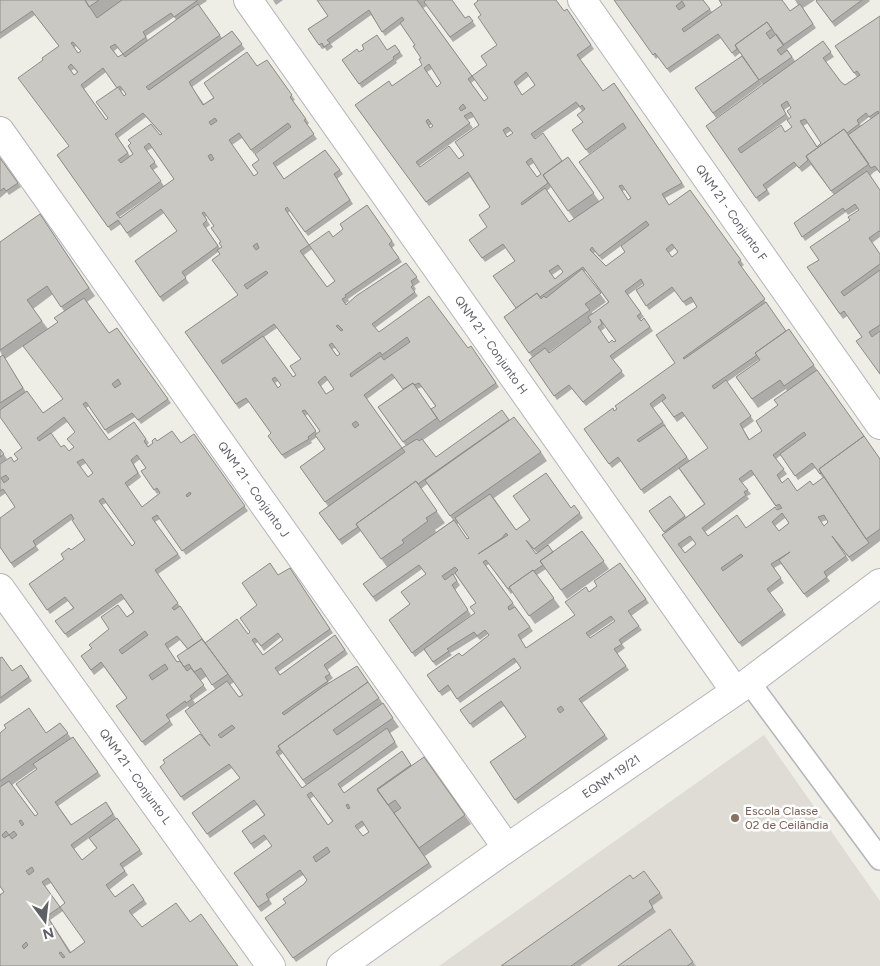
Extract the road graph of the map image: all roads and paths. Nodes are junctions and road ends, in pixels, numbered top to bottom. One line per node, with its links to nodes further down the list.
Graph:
1 (248, 0): 7 (street, QNM 21 - Conjunto H)
2 (582, 0): 4 (street, QNM 21 - Conjunto F)
3 (0, 131): 8 (street, QNM 21 - Conjunto J)
4 (880, 425)
5 (880, 583): 7 (street, EQNM 19/21)
6 (0, 588): 10 (street, QNM 21 - Conjunto L)
7 (742, 686): 8 (street, EQNM 19/21); 9 (street)
8 (507, 848): 11 (street, EQNM 19/21)
9 (880, 859)
10 (271, 966)
11 (341, 966)

